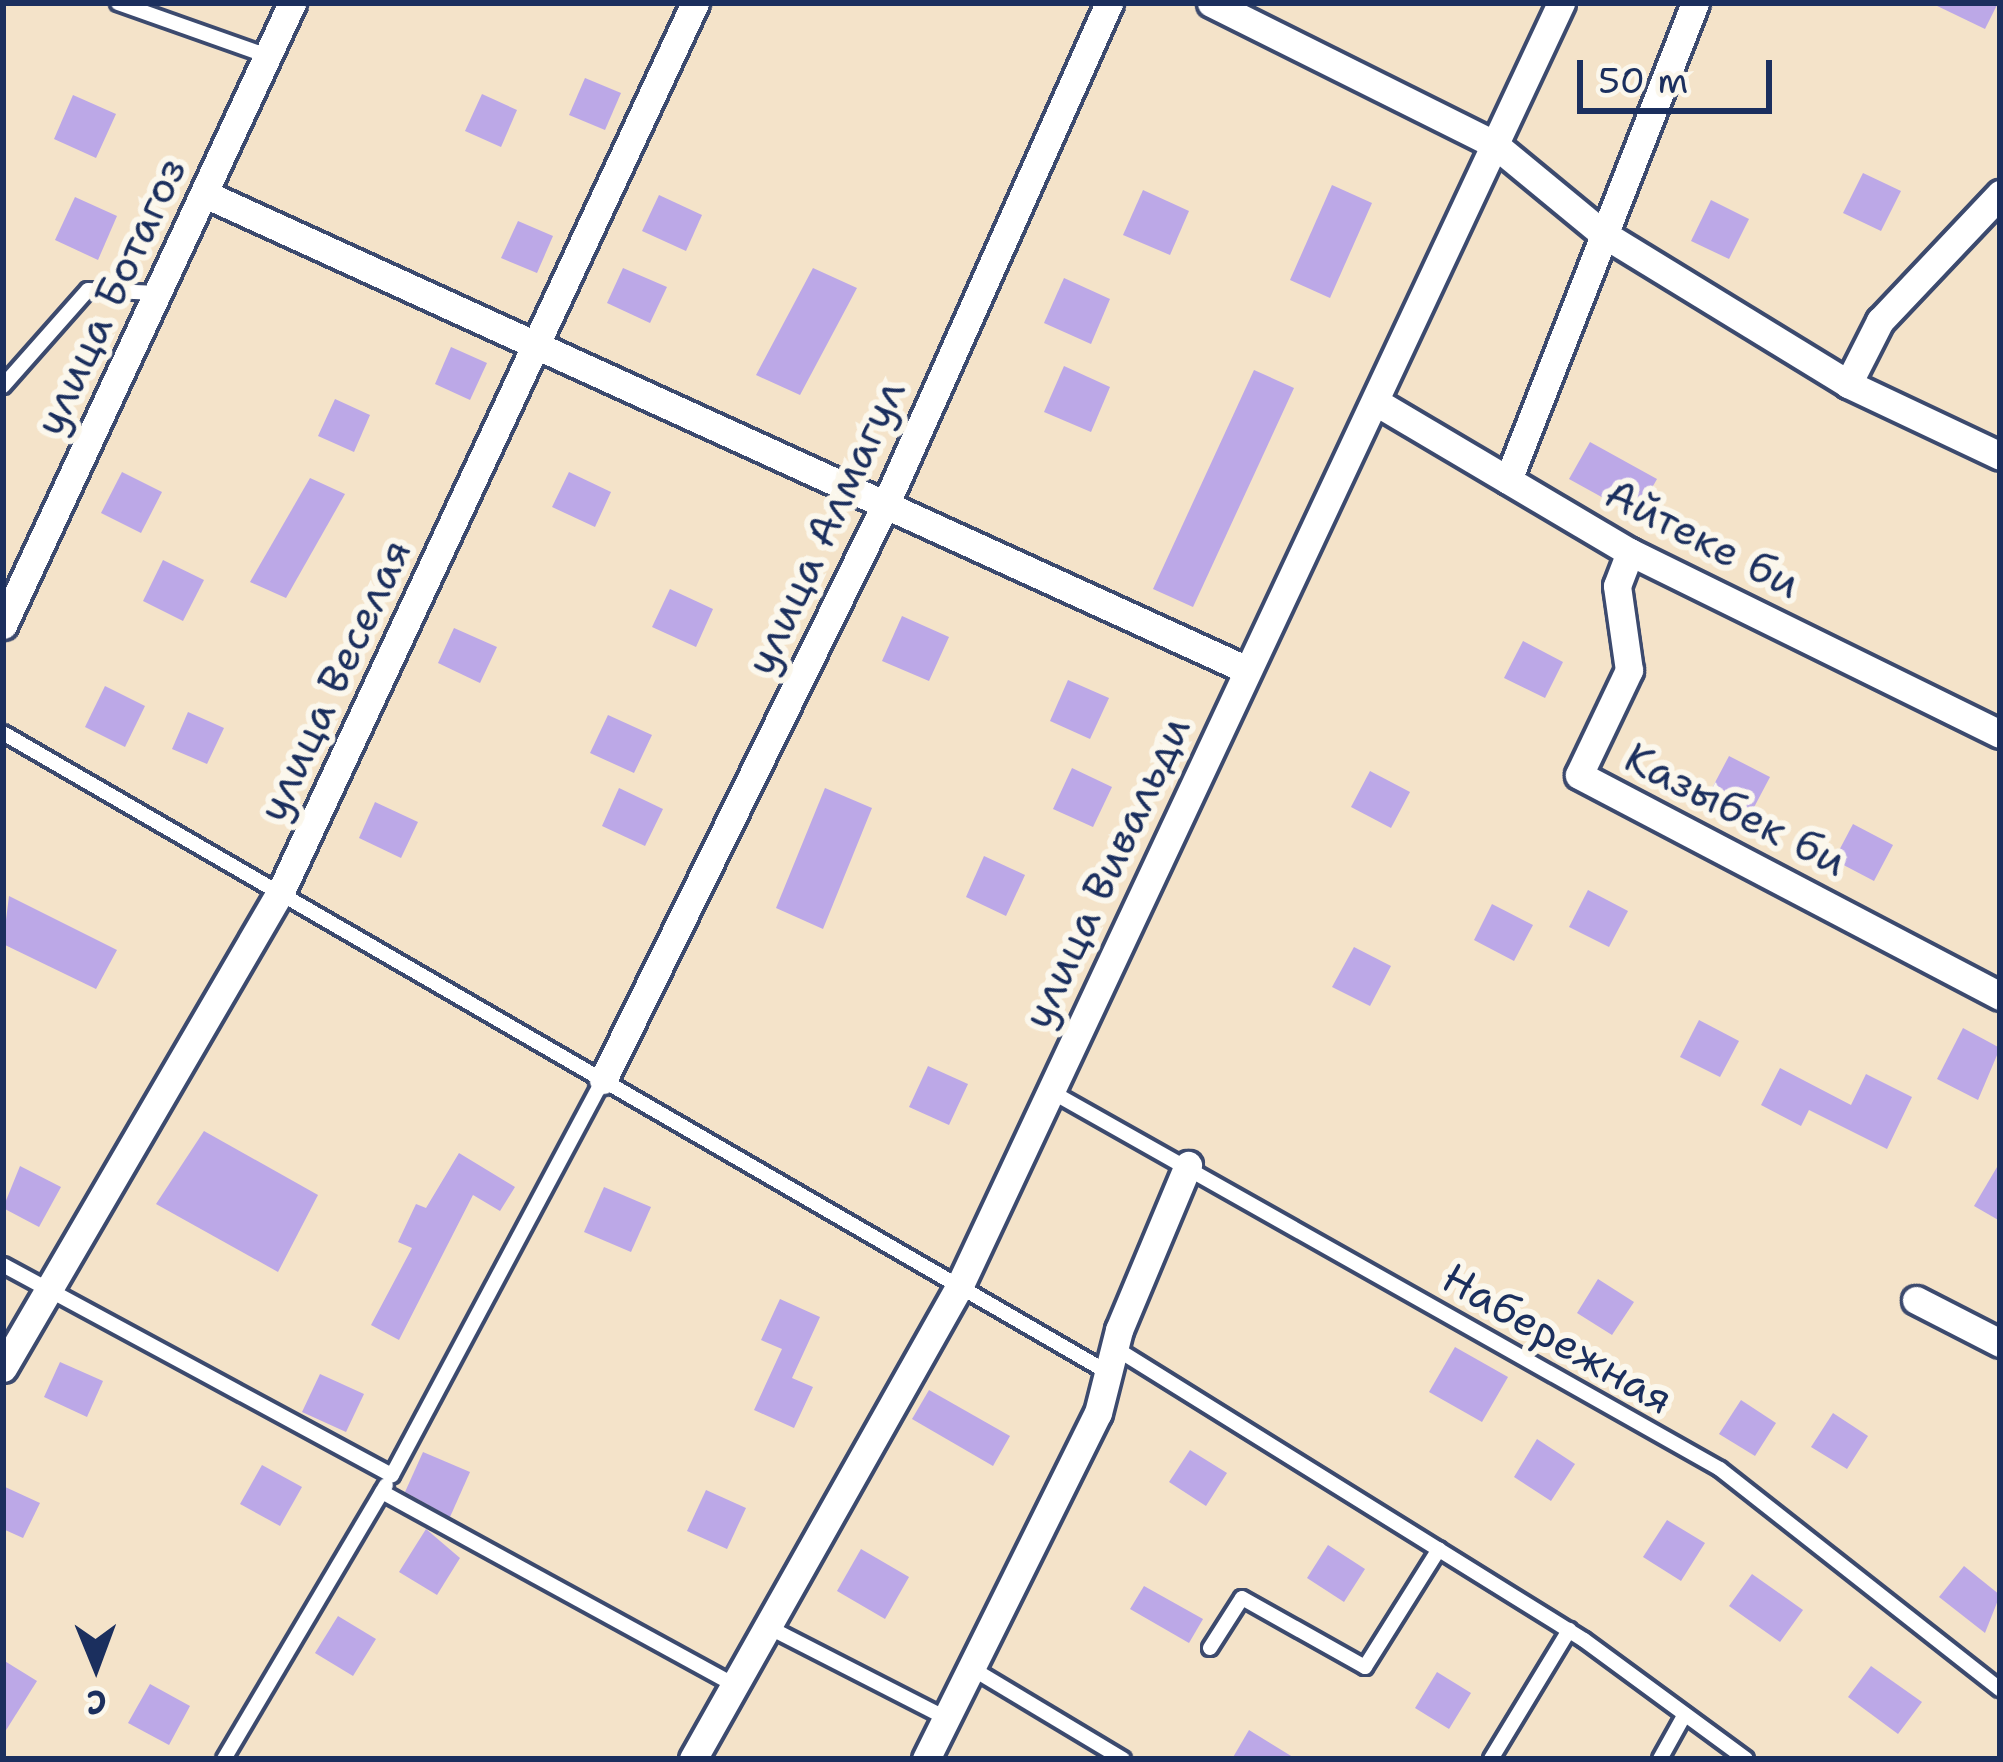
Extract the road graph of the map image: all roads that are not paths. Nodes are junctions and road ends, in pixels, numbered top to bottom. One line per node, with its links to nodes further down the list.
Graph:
1 (118, 3): 8 (lane)
2 (292, 3): 8 (street, улица Ботагоз)
3 (695, 3): 14 (street, улица Веселая)
4 (1109, 3): 20 (street, улица Алмагул)
5 (1211, 3): 9 (street)
6 (1561, 3): 9 (street, улица Вивальди)
7 (1695, 3): 12 (street)
8 (268, 56): 10 (street, улица Ботагоз)
9 (1494, 144): 12 (street); 17 (street, улица Вивальди)
10 (205, 194): 13 (street, улица Ботагоз); 14 (street)
11 (2000, 194): 15 (street)
12 (1602, 233): 15 (street); 19 (street)
13 (158, 293): 16 (lane); 22 (street, улица Ботагоз)
14 (538, 344): 20 (street); 26 (street, улица Веселая)
15 (1848, 384): 18 (street)
16 (3, 386)
17 (1376, 402): 19 (street, Айтеке би); 23 (street, улица Вивальди)
18 (2000, 456)
19 (1508, 480): 21 (street, Айтеке би)
20 (886, 501): 23 (street); 28 (street, улица Алмагул)
21 (1630, 552): 25 (street, Айтеке би); 27 (street, Казыбек би)
22 (3, 625)
23 (1244, 670): 29 (street, улица Вивальди)
24 (3, 733): 26 (lane)
25 (2000, 734)
26 (282, 889): 28 (lane); 33 (street, улица Веселая)
27 (2000, 996)
28 (603, 1080): 32 (lane); 38 (lane)
29 (1052, 1092): 30 (lane, Набережная); 32 (street, улица Вивальди)
30 (1188, 1165): 36 (street); 46 (lane, Набережная)
31 (3, 1265): 33 (lane)
32 (958, 1287): 36 (lane); 41 (street, улица Вивальди)
33 (47, 1290): 37 (street, улица Веселая); 38 (lane)
34 (1916, 1300): 35 (street)
35 (2000, 1343)
36 (1112, 1360): 40 (lane); 44 (street)
37 (3, 1368)
38 (392, 1475): 39 (lane)
39 (382, 1492): 45 (lane); 49 (lane)
40 (1439, 1549): 42 (lane); 43 (lane)
41 (770, 1628): 45 (street, улица Вивальди); 48 (lane)
42 (1569, 1630): 47 (lane); 53 (lane)
43 (1210, 1648)
44 (973, 1669): 48 (street); 52 (lane)
45 (736, 1686): 50 (street, улица Вивальди)
46 (2000, 1689)
47 (1684, 1714): 54 (lane); 55 (lane)
48 (946, 1718): 51 (street)
49 (224, 1759)
50 (693, 1759)
51 (926, 1759)
52 (1123, 1759)
53 (1491, 1759)
54 (1660, 1759)
55 (1746, 1759)

